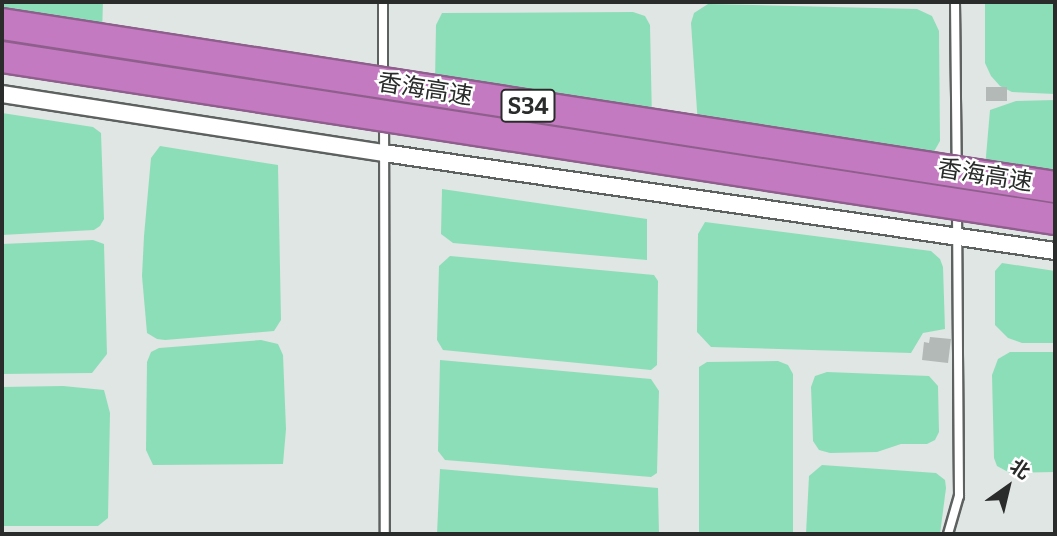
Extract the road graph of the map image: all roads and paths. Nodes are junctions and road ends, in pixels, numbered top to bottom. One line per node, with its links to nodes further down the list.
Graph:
1 (383, 2): 6 (lane)
2 (955, 2): 9 (lane)
3 (2, 24): 7 (highway, 香海高速 / S34, bridge)
4 (2, 57): 8 (highway, 香海高速 / S34, bridge)
5 (2, 94): 6 (street)
6 (384, 153): 9 (street); 11 (lane)
7 (1055, 187)
8 (1055, 219)
9 (957, 237): 10 (street); 12 (lane)
10 (1055, 251)
11 (385, 534)
12 (948, 534)

